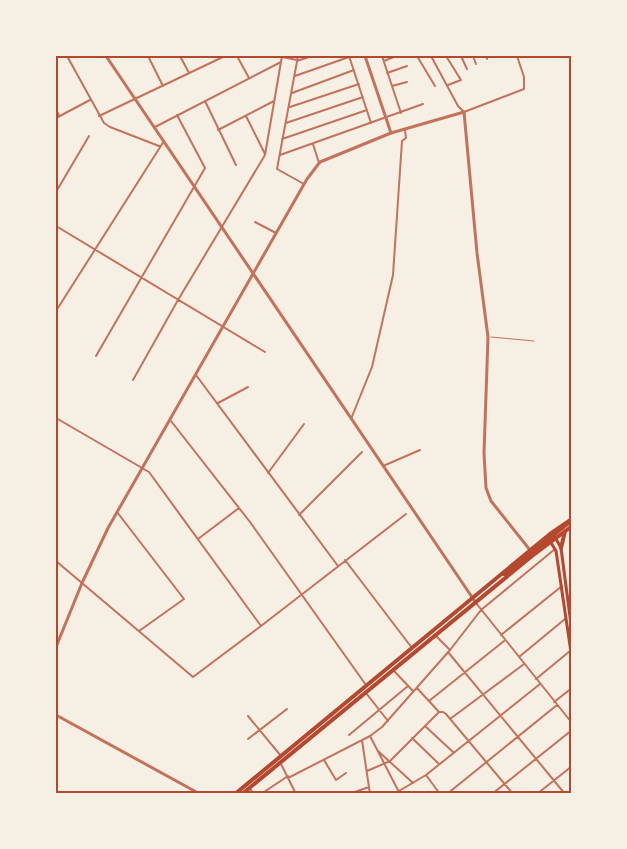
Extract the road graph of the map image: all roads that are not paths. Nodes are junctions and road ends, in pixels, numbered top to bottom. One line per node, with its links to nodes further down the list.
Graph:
1 (67, 56): 39 (street)
2 (106, 56): 38 (street)
3 (148, 56): 33 (street)
4 (180, 56): 26 (street)
5 (225, 56): 26 (street)
6 (237, 56): 29 (street)
7 (282, 56): 19 (street); 21 (street)
8 (312, 56): 19 (street)
9 (349, 56): 25 (street); 28 (street)
10 (365, 56): 52 (street)
11 (382, 56): 20 (street)
12 (396, 56): 20 (street)
13 (417, 56): 35 (street)
14 (430, 56): 32 (street)
15 (446, 56): 32 (street)
16 (461, 56): 24 (street)
17 (473, 56): 22 (street)
18 (517, 56): 47 (street)
19 (297, 59): 28 (street)
20 (384, 61): 27 (street)
21 (281, 62): 29 (street); 41 (street)
22 (477, 64)
23 (407, 66): 27 (street)
24 (467, 69)
25 (354, 70): 31 (street); 36 (street)
26 (189, 73): 33 (street)
27 (387, 73): 34 (street)
28 (295, 76): 36 (street)
29 (249, 78): 40 (street)
30 (407, 82): 34 (street)
31 (359, 84): 37 (street); 43 (street)
32 (447, 85): 47 (street)
33 (163, 86): 38 (street)
34 (392, 86): 46 (street)
35 (435, 86)
36 (292, 93): 43 (street)
37 (363, 97): 45 (street); 53 (street)
38 (136, 98): 49 (street); 55 (street)
39 (91, 99): 49 (street); 51 (street)
40 (205, 101): 48 (street); 56 (street)
41 (274, 101): 50 (street); 64 (street)
42 (423, 104): 46 (street)
43 (289, 108): 53 (street)
44 (56, 109): 51 (street)
45 (367, 110): 54 (street); 60 (street)
46 (400, 112): 52 (street)
47 (464, 112): 57 (street); 81 (street)
48 (177, 115): 55 (street); 69 (street)
49 (99, 116): 63 (street)
50 (246, 116): 56 (street); 64 (street)
51 (57, 117)
52 (387, 117): 54 (street); 58 (street)
53 (285, 123): 60 (street)
54 (371, 123): 62 (street)
55 (155, 127): 61 (street)
56 (218, 130): 67 (street)
57 (405, 130): 58 (street); 90 (street)
58 (392, 133): 66 (street)
59 (89, 136): 70 (street)
60 (281, 139): 65 (street)
61 (164, 141): 63 (street); 69 (street)
62 (313, 144): 65 (street); 66 (street)
63 (159, 146): 75 (street)
64 (265, 155): 73 (street)
65 (280, 156): 68 (street)
66 (319, 164): 68 (street)
67 (236, 165)
68 (304, 184): 74 (street)
69 (193, 186): 73 (street); 77 (street)
70 (56, 192)
71 (255, 222): 74 (street)
72 (56, 226): 75 (street)
73 (223, 228): 76 (street); 78 (street)
74 (276, 233): 76 (street)
75 (94, 249): 77 (street); 79 (street)
76 (253, 274): 80 (street); 90 (street)
77 (141, 278): 78 (street); 84 (street)
78 (178, 300): 80 (street); 86 (street)
79 (56, 311)
80 (222, 325): 83 (street); 85 (street)
81 (488, 337): 82 (lane); 110 (street)
82 (534, 341)
83 (265, 352)
84 (96, 356)
85 (196, 375): 88 (street); 91 (street)
86 (133, 380)
87 (248, 387): 88 (street)
88 (218, 403): 97 (street)
89 (56, 418): 96 (street)
90 (351, 418): 95 (street)
91 (171, 421): 96 (street); 98 (street)
92 (304, 424): 97 (street)
93 (420, 450): 95 (street)
94 (362, 452): 101 (street)
95 (383, 466): 118 (street)
96 (141, 468): 99 (street); 106 (street)
97 (268, 473): 101 (street)
98 (239, 508): 106 (street); 117 (street)
99 (117, 512): 115 (street); 123 (street)
100 (406, 514): 111 (street)
101 (299, 515): 113 (street)
102 (572, 520): 105 (main road); 110 (main road)
103 (572, 526): 104 (main road)
104 (565, 531): 105 (main road); 108 (main road)
105 (554, 536): 107 (main road); 108 (main road)
106 (198, 538): 122 (street)
107 (549, 540): 109 (main road); 114 (main road); 119 (main road)
108 (561, 548): 124 (main road)
109 (555, 549): 116 (main road); 120 (street)
110 (530, 550): 114 (main road)
111 (345, 560): 113 (street); 129 (street)
112 (56, 561): 115 (street)
113 (338, 566): 117 (street)
114 (501, 575): 118 (main road)
115 (82, 583): 123 (street); 128 (street)
116 (562, 586): 121 (main road); 126 (street)
117 (303, 594): 122 (street); 139 (street)
118 (472, 598): 119 (street); 129 (main road)
119 (476, 603): 120 (street); 125 (main road)
120 (481, 610): 126 (street); 130 (street)
121 (565, 619): 131 (main road); 132 (street)
122 (261, 626): 123 (street)
123 (139, 631)
124 (572, 632)
125 (436, 636): 130 (street); 135 (main road)
126 (501, 636): 127 (street)
127 (505, 640): 132 (street); 136 (street)
128 (56, 647)
129 (412, 648): 139 (main road)
130 (449, 651): 136 (street); 142 (street)
131 (570, 651): 133 (main road); 137 (street)
132 (519, 657): 134 (street)
133 (572, 659)
134 (524, 664): 137 (street); 144 (street)
135 (393, 671): 140 (street); 143 (main road)
136 (465, 672): 144 (street); 145 (street)
137 (536, 679): 138 (street)
138 (540, 684): 146 (street); 154 (street)
139 (366, 685): 147 (main road)
140 (408, 686): 142 (street); 151 (street)
141 (572, 688): 146 (street)
142 (414, 689): 145 (street); 157 (street)
143 (366, 693): 149 (main road); 151 (street)
144 (483, 694): 154 (street); 156 (street)
145 (429, 701): 152 (street)
146 (554, 702): 148 (street)
147 (343, 703): 149 (main road); 171 (main road)
148 (557, 705): 158 (street); 164 (street)
149 (347, 708): 176 (main road)
150 (287, 709): 160 (street)
151 (380, 711): 157 (street); 162 (street)
152 (439, 712): 156 (street); 159 (street)
153 (56, 715): 190 (street)
154 (500, 715): 164 (street); 168 (street)
155 (248, 716): 160 (street)
156 (450, 719): 168 (street)
157 (388, 720): 163 (street)
158 (572, 723)
159 (424, 726): 165 (street); 170 (street)
160 (259, 730): 166 (street); 171 (street)
161 (572, 730): 172 (street)
162 (349, 735)
163 (370, 736): 167 (street); 169 (street)
164 (517, 736): 172 (street); 175 (street)
165 (412, 738): 174 (street); 177 (street)
166 (248, 739)
167 (362, 740): 173 (street); 180 (street)
168 (468, 740): 170 (street); 175 (street)
169 (377, 750): 174 (street); 178 (street)
170 (453, 752): 177 (street)
171 (280, 756): 191 (main road)
172 (536, 758): 184 (street); 186 (street)
173 (324, 760): 181 (street); 183 (street)
174 (390, 761): 178 (street); 185 (street)
175 (487, 762): 186 (street); 199 (street)
176 (280, 763): 183 (street); 188 (main road)
177 (439, 764): 182 (street)
178 (385, 765): 180 (street); 189 (street)
179 (572, 766): 184 (street)
180 (367, 771): 187 (street)
181 (346, 773)
182 (426, 775): 185 (street); 198 (street)
183 (288, 777): 194 (street); 195 (street)
184 (555, 781): 202 (street); 203 (street)
185 (413, 783): 189 (street)
186 (504, 783): 200 (street); 201 (street)
187 (369, 787): 196 (street); 197 (street)
188 (249, 788): 192 (main road); 193 (street)
189 (399, 792)
190 (200, 794)
191 (235, 794)
192 (242, 794)
193 (254, 794)
194 (261, 794)
195 (296, 794)
196 (350, 794)
197 (370, 794)
198 (440, 794)
199 (447, 794)
200 (492, 794)
201 (513, 794)
202 (537, 794)
203 (565, 794)

